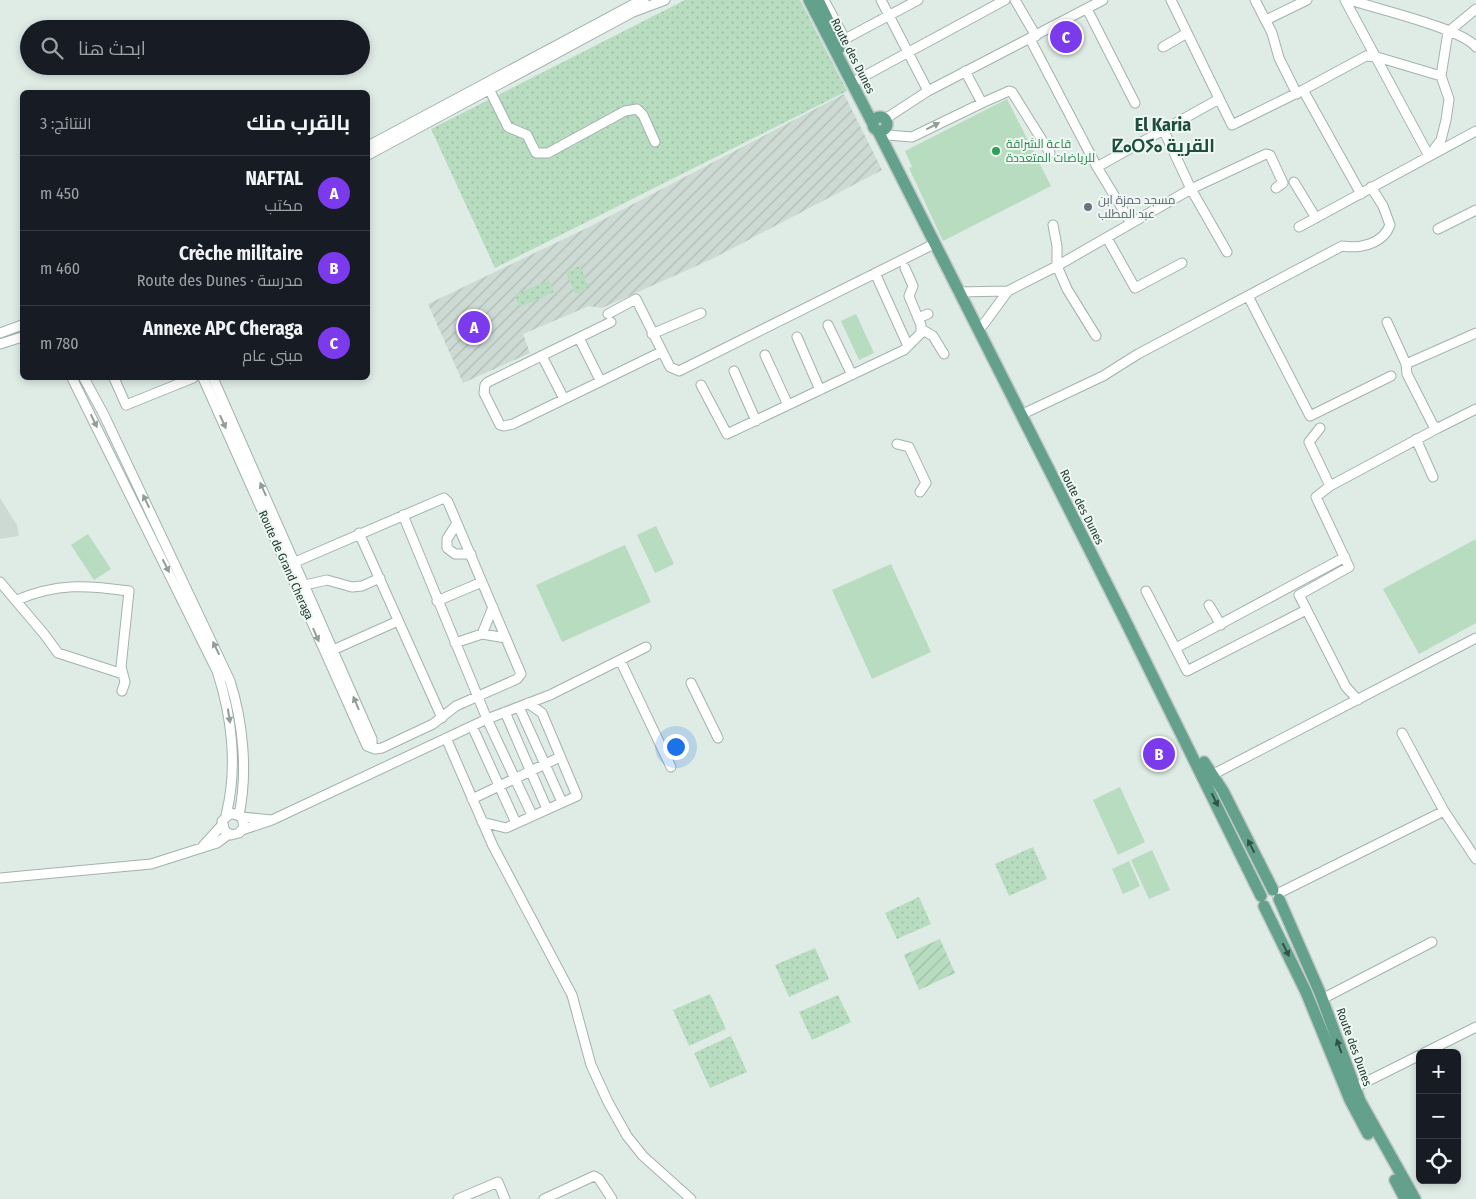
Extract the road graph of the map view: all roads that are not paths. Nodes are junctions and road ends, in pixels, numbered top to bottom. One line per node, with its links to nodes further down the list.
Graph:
1 (644, 0): 40 (street)
2 (665, 0): 30 (street)
3 (809, 0): 36 (main road, Route des Dunes)
4 (881, 0): 17 (street)
5 (918, 0): 17 (street)
6 (1005, 0): 25 (street)
7 (1015, 0): 21 (street)
8 (1102, 0): 15 (street)
9 (1170, 0): 20 (street)
10 (1255, 0): 18 (street)
11 (1307, 0): 18 (street)
12 (1346, 0): 26 (street)
13 (1351, 0): 19 (street)
14 (825, 1): 22 (main road, Route des Dunes)
15 (1087, 8): 21 (street); 35 (street)
16 (1476, 9): 19 (street)
17 (889, 16): 22 (street); 25 (street)
18 (1266, 20): 32 (street)
19 (1448, 32): 23 (street); 28 (street)
20 (1187, 33): 24 (street); 33 (street)
21 (1033, 37): 27 (street); 44 (street)
22 (842, 40): 29 (main road, Route des Dunes)
23 (1475, 44)
24 (1163, 47)
25 (908, 52): 29 (street); 31 (street)
26 (1377, 57): 28 (street); 32 (street); 43 (street)
27 (965, 71): 31 (street); 34 (street)
28 (1441, 76): 43 (street)
29 (857, 80): 36 (main road, Route des Dunes)
30 (489, 89): 39 (street); 42 (street)
31 (928, 91): 36 (street)
32 (1300, 92): 33 (street); 49 (street)
33 (1219, 99): 37 (street)
34 (982, 103): 36 (street, one-way to 34); 41 (street)
35 (1135, 103)
36 (881, 126): 57 (main road, Route des Dunes); 64 (main road, Route des Dunes)
37 (1164, 131): 44 (street); 48 (street)
38 (1476, 131): 43 (street)
39 (655, 142)
40 (370, 145)
41 (1050, 153)
42 (370, 154)
43 (1429, 156): 46 (street)
44 (1097, 166): 52 (street)
45 (1294, 182): 51 (street)
46 (1371, 187): 49 (street); 65 (street)
47 (1276, 188): 48 (street)
48 (1191, 190): 52 (street); 58 (street)
49 (1361, 194): 51 (street)
50 (1476, 210): 55 (street)
51 (1316, 218): 54 (street)
52 (1131, 223): 56 (street)
53 (1053, 225): 60 (street)
54 (1299, 227)
55 (1438, 229)
56 (1107, 238): 59 (street); 60 (street)
57 (934, 244): 62 (street); 64 (main road, Route des Dunes)
58 (1227, 252)
59 (1182, 263)
60 (1057, 266): 63 (street); 77 (street)
61 (905, 268): 68 (street)
62 (874, 273): 82 (street); 83 (street)
63 (1008, 291): 64 (street); 70 (street)
64 (962, 292): 70 (main road, Route des Dunes); 158 (main road, Route des Dunes)
65 (1248, 296): 90 (street); 103 (street)
66 (701, 313): 76 (street)
67 (928, 314): 68 (street)
68 (918, 318): 73 (street)
69 (1388, 322): 87 (street)
70 (983, 324): 103 (main road, Route des Dunes)
71 (828, 325): 89 (street)
72 (20, 326): 74 (street)
73 (921, 329): 82 (street); 84 (street)
74 (0, 333)
75 (1476, 333): 87 (street)
76 (652, 334): 80 (street); 83 (street)
77 (1096, 336)
78 (797, 337): 99 (street)
79 (20, 338): 81 (street)
80 (578, 338): 86 (street); 97 (street)
81 (0, 344)
82 (908, 346): 89 (street)
83 (661, 352): 97 (street)
84 (944, 354)
85 (765, 355): 101 (street)
86 (542, 356): 100 (street); 100 (street)
87 (1406, 364): 106 (street)
88 (734, 371): 104 (street)
89 (852, 375): 99 (street)
90 (1391, 376)
91 (73, 380): 164 (street, one-way to 164)
92 (85, 380): 166 (street, one-way to 92)
93 (115, 380): 94 (street)
94 (188, 380)
95 (204, 380): 118 (street, Route de Grand Cheraga, one-way to 118)
96 (214, 380): 117 (street, one-way to 96)
97 (600, 380): 100 (street)
98 (701, 384): 104 (street)
99 (820, 390): 101 (street)
100 (564, 399)
101 (788, 405): 104 (street)
102 (1476, 409): 106 (street)
103 (1026, 412): 158 (main road, Route des Dunes)
104 (756, 420)
105 (1320, 428): 110 (street)
106 (1438, 428): 107 (street)
107 (1416, 440): 109 (street); 110 (street)
108 (897, 444): 111 (street)
109 (1433, 477)
110 (1330, 486): 116 (street)
111 (920, 492)
112 (403, 515): 113 (street); 114 (street); 125 (street)
113 (457, 523): 115 (street); 115 (street)
114 (359, 533): 117 (street); 119 (street)
115 (471, 554): 121 (street)
116 (1345, 557): 128 (street); 130 (street)
117 (295, 562): 118 (street); 122 (street)
118 (286, 566): 152 (street, Route de Grand Cheraga, one-way to 152)
119 (380, 578): 122 (street); 129 (street)
120 (0, 582): 124 (street)
121 (482, 582): 125 (street); 127 (street)
122 (305, 585): 137 (street)
123 (1146, 591): 136 (street)
124 (17, 600): 139 (street); 139 (street)
125 (437, 601): 134 (street)
126 (1209, 605): 130 (street)
127 (493, 607): 131 (street); 132 (street)
128 (1306, 610): 136 (street); 143 (street)
129 (398, 621): 137 (street); 146 (street)
130 (1220, 624): 136 (street)
131 (482, 634): 132 (street); 134 (street)
132 (506, 638): 142 (street)
133 (1476, 638): 143 (street)
134 (455, 643): 142 (street)
135 (646, 647): 138 (street)
136 (1176, 648)
137 (333, 650): 152 (street, one-way to 137)
138 (620, 660): 144 (street); 155 (street)
139 (123, 674): 141 (street)
140 (692, 683): 151 (street)
141 (122, 691)
142 (478, 696): 146 (street); 147 (street)
143 (1358, 700): 158 (street)
144 (524, 705): 145 (street); 153 (street); 154 (street)
145 (505, 712): 147 (street); 156 (street)
146 (442, 718): 152 (street)
147 (487, 719): 148 (street); 157 (street)
148 (472, 726): 150 (street); 159 (street)
149 (1402, 733): 163 (street)
150 (446, 738): 160 (street); 167 (street)
151 (718, 738)
152 (372, 748)
153 (560, 757): 154 (street); 161 (street)
154 (545, 764): 156 (street); 161 (street)
155 (671, 767)
156 (530, 770): 157 (street); 162 (street)
157 (515, 777): 159 (street); 165 (street)
158 (1208, 777): 176 (main road, Route des Dunes, one-way to 158); 177 (main road, Route des Dunes, one-way to 177)
159 (500, 784): 160 (street); 169 (street)
160 (472, 799): 168 (street)
161 (562, 802): 162 (street)
162 (547, 809): 165 (street)
163 (1444, 811): 174 (street); 176 (street)
164 (226, 815): 166 (street); 170 (street)
165 (532, 815): 169 (street)
166 (240, 816): 167 (street); 171 (street)
167 (272, 820): 171 (street)
168 (482, 822): 169 (street); 188 (street)
169 (516, 823)
170 (222, 824): 172 (street); 173 (street)
171 (242, 830): 172 (street)
172 (229, 834): 173 (street)
173 (202, 848): 175 (street)
174 (1476, 859)
175 (0, 878)
176 (1276, 894): 177 (main road); 177 (main road); 179 (main road, Route des Dunes)
177 (1263, 901): 189 (main road, Route des Dunes, one-way to 189)
178 (1432, 942): 179 (street)
179 (1322, 999): 183 (main road, Route des Dunes, one-way to 179)
180 (1476, 1027): 181 (street)
181 (1432, 1049)
182 (1416, 1057): 183 (street)
183 (1354, 1088): 190 (main road, Route des Dunes)
184 (458, 1199): 185 (street)
185 (504, 1199)
186 (544, 1199): 187 (street)
187 (612, 1199)
188 (690, 1199)
189 (1406, 1199)
190 (1415, 1199)

